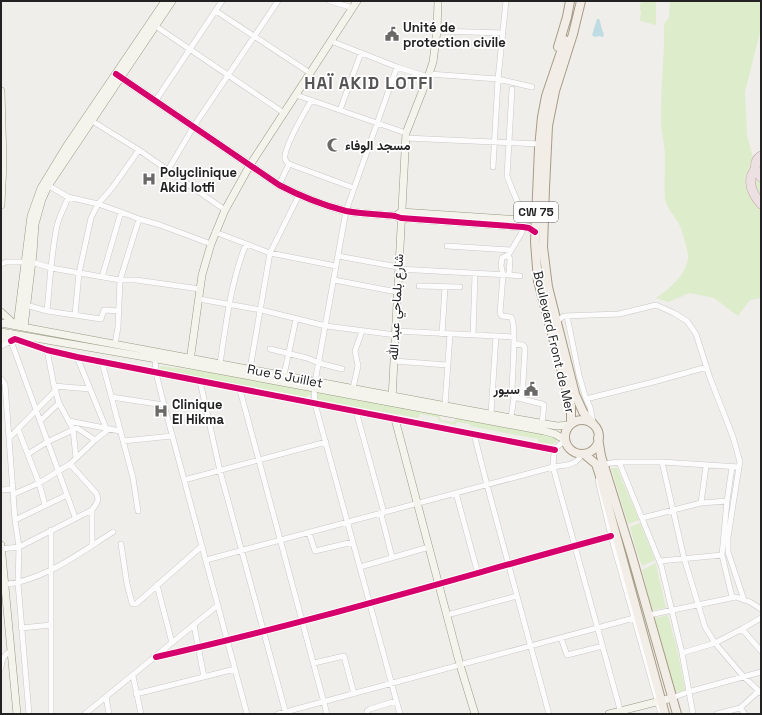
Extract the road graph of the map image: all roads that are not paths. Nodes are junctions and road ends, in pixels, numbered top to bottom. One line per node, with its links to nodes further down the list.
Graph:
1 (166, 1): 15 (main road)
2 (172, 1): 15 (main road)
3 (222, 1): 14 (street)
4 (278, 1): 18 (street)
5 (330, 1): 13 (street)
6 (358, 1): 13 (main road)
7 (438, 1): 16 (main road, شارع بلماحي عبد الله)
8 (506, 1): 17 (street)
9 (570, 1): 37 (main road)
10 (575, 1): 37 (main road, Boulevard Front de Mer / CW 75)
11 (580, 1): 31 (main road, CW 75)
12 (586, 1): 31 (main road)
13 (353, 8): 19 (main road)
14 (216, 11): 18 (street); 20 (street)
15 (153, 24): 20 (street); 24 (main road)
16 (437, 31): 17 (street); 25 (main road, شارع بلماحي عبد الله)
17 (504, 33): 27 (street)
18 (254, 36): 23 (street); 26 (street)
19 (331, 41): 21 (street); 23 (main road)
20 (190, 50): 26 (street); 33 (street)
21 (361, 53): 22 (street); 35 (street)
22 (397, 67): 25 (street); 39 (street)
23 (310, 73): 32 (main road)
24 (118, 75): 33 (main road); 38 (main road)
25 (429, 75): 27 (street); 41 (main road, شارع بلماحي عبد الله)
26 (228, 76): 36 (street); 40 (street)
27 (498, 79): 28 (street); 42 (street)
28 (532, 87)
29 (512, 89): 43 (street)
30 (1, 91): 59 (main road)
31 (555, 91): 103 (main road, CW 75)
32 (296, 95): 34 (street); 36 (main road)
33 (156, 100): 40 (main road)
34 (311, 101): 35 (street); 47 (street)
35 (340, 110): 39 (street)
36 (284, 113): 48 (main road)
37 (542, 117): 44 (main road, Boulevard Front de Mer / CW 75)
38 (89, 118): 45 (street); 52 (main road)
39 (377, 123): 41 (street); 54 (street)
40 (194, 126): 48 (main road); 50 (street)
41 (406, 136): 42 (street); 63 (main road, شارع بلماحي عبد الله)
42 (494, 142): 43 (street); 49 (street)
43 (509, 142): 44 (street); 66 (street)
44 (539, 144): 64 (main road, Boulevard Front de Mer / CW 75)
45 (139, 150): 50 (street); 57 (street)
46 (761, 156): 51 (highway)
47 (288, 164): 53 (street); 54 (street)
48 (250, 165): 53 (main road); 60 (main road)
49 (493, 167)
50 (168, 170): 60 (street)
51 (759, 174): 58 (highway)
52 (46, 184): 56 (street); 75 (main road)
53 (279, 185): 55 (main road)
54 (354, 188): 61 (street)
55 (299, 196): 61 (main road); 72 (street)
56 (68, 197): 57 (street); 78 (street)
57 (98, 204): 62 (street); 80 (street)
58 (761, 204)
59 (1, 205)
60 (225, 210): 67 (main road)
61 (346, 211): 63 (main road); 74 (street)
62 (121, 212): 65 (street); 85 (street)
63 (399, 215): 66 (main road); 79 (main road, شارع بلماحي عبد الله)
64 (536, 215): 66 (main road); 68 (main road, Boulevard Front de Mer / CW 75)
65 (138, 219): 69 (street); 86 (street)
66 (523, 224): 68 (main road); 73 (street)
67 (215, 232): 69 (main road); 70 (street)
68 (536, 232): 160 (main road, Boulevard Front de Mer / CW 75)
69 (211, 244): 91 (main road)
70 (246, 244): 72 (street); 95 (street)
71 (447, 246): 73 (street)
72 (270, 253): 77 (street); 96 (street)
73 (509, 253): 82 (street); 83 (street)
74 (338, 256): 77 (street); 79 (street)
75 (28, 263): 76 (street); 78 (street); 94 (main road); 105 (main road)
76 (1, 264)
77 (336, 266): 87 (street)
78 (51, 268): 80 (street); 97 (street)
79 (398, 268): 81 (street); 92 (main road, شارع بلماحي عبد الله)
80 (79, 273): 85 (street); 100 (street)
81 (475, 274): 82 (street); 112 (street)
82 (503, 275): 83 (street); 115 (street)
83 (509, 275): 84 (street)
84 (520, 276)
85 (102, 277): 86 (street)
86 (120, 280): 91 (street); 98 (street)
87 (334, 280): 92 (street); 106 (street)
88 (419, 286): 89 (street)
89 (445, 287): 90 (street); 110 (street)
90 (460, 287)
91 (200, 289): 93 (main road)
92 (397, 292): 109 (main road, شارع بلماحي عبد الله)
93 (199, 299): 95 (street); 127 (main road)
94 (26, 305): 97 (street); 105 (main road)
95 (230, 305): 96 (street); 129 (street)
96 (261, 310): 102 (street); 132 (street)
97 (47, 311): 100 (street)
98 (119, 311): 100 (street); 117 (street)
99 (1, 312): 105 (main road)
100 (75, 315)
101 (567, 316): 103 (street); 131 (street); 147 (street)
102 (296, 319): 106 (street); 122 (street)
103 (557, 321): 161 (main road, CW 75)
104 (1, 323): 105 (main road, Rue 5 Juillet)
105 (19, 326): 117 (main road, Rue 5 Juillet)
106 (326, 326): 107 (street); 128 (street)
107 (362, 331): 109 (street); 140 (street)
108 (1, 332): 114 (main road, Rue 5 Juillet)
109 (396, 333): 110 (street); 125 (main road, شارع بلماحي عبد الله)
110 (442, 334): 111 (street)
111 (450, 334): 112 (street); 130 (street)
112 (472, 335): 113 (street)
113 (496, 336): 115 (street); 154 (street)
114 (13, 337): 116 (main road); 119 (street); 121 (street); 124 (main road, Rue 5 Juillet); 152 (street)
115 (514, 337): 118 (street)
116 (1, 341)
117 (115, 344): 127 (main road, Rue 5 Juillet)
118 (514, 344): 144 (street); 146 (street)
119 (1, 346)
120 (270, 349): 122 (street)
121 (47, 350): 123 (street); 139 (street)
122 (289, 354): 128 (street); 135 (street)
123 (77, 357): 126 (street); 141 (street)
124 (155, 359): 127 (main road, Rue 5 Juillet); 134 (street)
125 (394, 361): 130 (street); 145 (main road, شارع بلماحي عبد الله)
126 (102, 362): 134 (street); 143 (street)
127 (190, 362): 129 (main road, Rue 5 Juillet); 138 (main road, Rue 5 Juillet)
128 (319, 363): 133 (street); 138 (street)
129 (220, 364): 132 (main road, Rue 5 Juillet)
130 (447, 365): 151 (street)
131 (707, 367): 147 (street); 187 (street)
132 (250, 369): 135 (main road, Rue 5 Juillet)
133 (342, 369)
134 (156, 373): 137 (street); 150 (street)
135 (284, 375): 138 (main road, Rue 5 Juillet)
136 (1, 379): 168 (street)
137 (200, 381): 142 (street); 189 (street)
138 (315, 385): 140 (main road, Rue 5 Juillet); 145 (main road, Rue 5 Juillet); 149 (street)
139 (55, 388): 141 (street); 148 (street); 152 (street)
140 (353, 388): 145 (main road, Rue 5 Juillet)
141 (90, 389): 162 (street)
142 (240, 390): 149 (street); 179 (street)
143 (111, 397): 150 (street); 165 (street)
144 (514, 397): 146 (street); 155 (street)
145 (392, 399): 151 (main road, Rue 5 Juillet); 172 (main road, Rue 5 Juillet)
146 (522, 399): 159 (street)
147 (586, 399): 161 (street)
148 (59, 403): 157 (street); 158 (street)
149 (315, 404): 153 (street); 174 (street)
150 (164, 405): 167 (street)
151 (445, 405): 154 (main road, Rue 5 Juillet)
152 (36, 410): 157 (street); 163 (street)
153 (356, 411): 156 (street); 205 (street)
154 (492, 414): 155 (main road, Rue 5 Juillet)
155 (511, 418): 159 (main road, Rue 5 Juillet)
156 (395, 420): 166 (street); 200 (main road)
157 (40, 421): 173 (street)
158 (69, 421): 162 (street); 164 (street)
159 (542, 423): 160 (main road, Rue 5 Juillet)
160 (571, 424): 161 (main road); 172 (main road)
161 (594, 425): 169 (main road)
162 (108, 428): 165 (street); 170 (street)
163 (18, 429): 168 (street); 176 (street)
164 (73, 429): 170 (street); 173 (street); 178 (street)
165 (120, 431): 171 (street)
166 (474, 434): 175 (street); 193 (street)
167 (172, 436): 171 (street); 191 (street)
168 (9, 438): 195 (street)
169 (598, 438): 177 (main road); 183 (main road)
170 (95, 440): 178 (street)
171 (123, 441): 204 (street)
172 (565, 441): 175 (street); 177 (main road)
173 (47, 442): 176 (street); 188 (street)
174 (326, 442): 179 (street); 209 (street)
175 (555, 450): 185 (street)
176 (28, 454): 192 (street)
177 (583, 454): 185 (street); 190 (main road)
178 (76, 458): 182 (street)
179 (258, 460): 189 (street); 214 (street)
180 (619, 462): 181 (street); 183 (street); 207 (street)
181 (662, 462): 184 (street); 203 (street)
182 (70, 464): 188 (street); 202 (street)
183 (604, 464): 247 (main road)
184 (706, 466): 186 (street); 199 (street)
185 (554, 467): 193 (street); 220 (street)
186 (732, 467): 187 (street); 198 (street)
187 (739, 467): 240 (street)
188 (58, 470): 192 (street); 197 (street)
189 (220, 471): 191 (street); 224 (street)
190 (599, 473): 213 (street); 285 (main road)
191 (184, 480): 219 (street)
192 (39, 482): 195 (street); 201 (street)
193 (487, 485): 196 (street); 230 (street)
194 (1, 490): 195 (street)
195 (14, 491): 208 (street)
196 (456, 493): 200 (street); 233 (street)
197 (67, 495): 201 (street); 206 (street)
198 (727, 501): 199 (street); 225 (street)
199 (701, 503): 203 (street)
200 (417, 504): 205 (street); 222 (main road)
201 (45, 506): 208 (street)
202 (92, 510): 206 (street); 218 (street)
203 (674, 510): 207 (street); 227 (street)
204 (138, 511)
205 (382, 513): 209 (street); 226 (street)
206 (76, 517): 210 (street)
207 (642, 518): 229 (street)
208 (15, 520): 221 (street)
209 (348, 522): 212 (street); 215 (street)
210 (51, 530): 221 (street); 232 (street)
211 (113, 532): 218 (street)
212 (310, 533): 214 (street); 215 (street)
213 (611, 536): 220 (street); 248 (street)
214 (281, 540): 224 (street); 250 (street)
215 (353, 542): 231 (street)
216 (121, 544): 236 (street)
217 (1, 545): 223 (main road)
218 (92, 545): 232 (street)
219 (202, 546): 228 (street); 236 (street)
220 (574, 546): 230 (street); 255 (street)
221 (19, 547): 223 (street); 234 (street)
222 (429, 547): 226 (street); 237 (main road)
223 (1, 549): 235 (main road)
224 (242, 551): 228 (street); 258 (street)
225 (722, 555): 227 (street); 239 (street)
226 (392, 557): 231 (street)
227 (684, 558): 229 (street); 243 (street)
228 (206, 560): 242 (street)
229 (660, 561): 245 (street)
230 (509, 565): 233 (street); 238 (street)
231 (360, 566): 241 (street)
232 (51, 571): 234 (street); 251 (street)
233 (478, 574): 237 (street)
234 (18, 584): 235 (street); 254 (street)
235 (3, 585): 253 (main road)
236 (157, 585): 261 (street)
237 (438, 585): 241 (street); 246 (main road)
238 (517, 596): 246 (street); 263 (street)
239 (732, 597): 240 (street); 243 (street)
240 (744, 600): 244 (street)
241 (369, 603): 250 (street); 278 (street)
242 (218, 605): 252 (street); 260 (street)
243 (698, 605): 245 (street); 262 (street)
244 (761, 609)
245 (672, 610): 247 (street); 268 (street)
246 (447, 615): 271 (main road)
247 (648, 615): 284 (main road)
248 (634, 618): 255 (street); 285 (street)
249 (761, 618): 257 (street)
250 (303, 621): 258 (street); 270 (street)
251 (51, 625): 254 (street); 293 (street)
252 (194, 625): 261 (street); 265 (street)
253 (9, 628): 256 (main road); 266 (main road)
254 (21, 628): 292 (street)
255 (598, 628): 259 (street); 264 (street)
256 (1, 629)
257 (742, 630): 262 (street); 267 (street)
258 (264, 632): 260 (street); 290 (street)
259 (561, 638): 263 (street); 264 (street)
260 (228, 641): 265 (street); 273 (street)
261 (172, 643): 269 (street)
262 (715, 643): 268 (street); 276 (street)
263 (530, 646): 271 (street); 303 (street)
264 (603, 646): 289 (street)
265 (198, 647): 269 (street); 277 (street)
266 (11, 651): 272 (street); 291 (main road)
267 (761, 651)
268 (682, 653): 279 (street)
269 (156, 657): 275 (street)
270 (314, 663): 282 (street); 287 (street)
271 (460, 666): 278 (street); 302 (main road)
272 (1, 668)
273 (235, 669): 277 (street); 297 (street)
274 (761, 672): 276 (street)
275 (133, 676): 281 (street); 283 (street)
276 (743, 676): 279 (street); 280 (street)
277 (204, 677): 281 (street)
278 (391, 684): 282 (street); 286 (street)
279 (688, 692): 284 (street); 308 (street)
280 (760, 692): 288 (street)
281 (136, 694): 296 (street)
282 (354, 694): 287 (street)
283 (106, 698): 294 (street); 295 (street)
284 (672, 698): 285 (main road); 307 (main road)
285 (659, 700): 289 (main road); 305 (street); 306 (main road)
286 (396, 701): 300 (street); 301 (street)
287 (324, 702): 290 (street); 299 (street)
288 (740, 708): 309 (street); 310 (street)
289 (621, 712): 304 (main road)
290 (286, 713): 298 (street)
291 (17, 714)
292 (29, 714)
293 (52, 714)
294 (85, 714)
295 (109, 714)
296 (140, 714)
297 (247, 714)
298 (278, 714)
299 (327, 714)
300 (367, 714)
301 (400, 714)
302 (475, 714)
303 (549, 714)
304 (609, 714)
305 (661, 714)
306 (665, 714)
307 (677, 714)
308 (693, 714)
309 (717, 714)
310 (745, 714)

